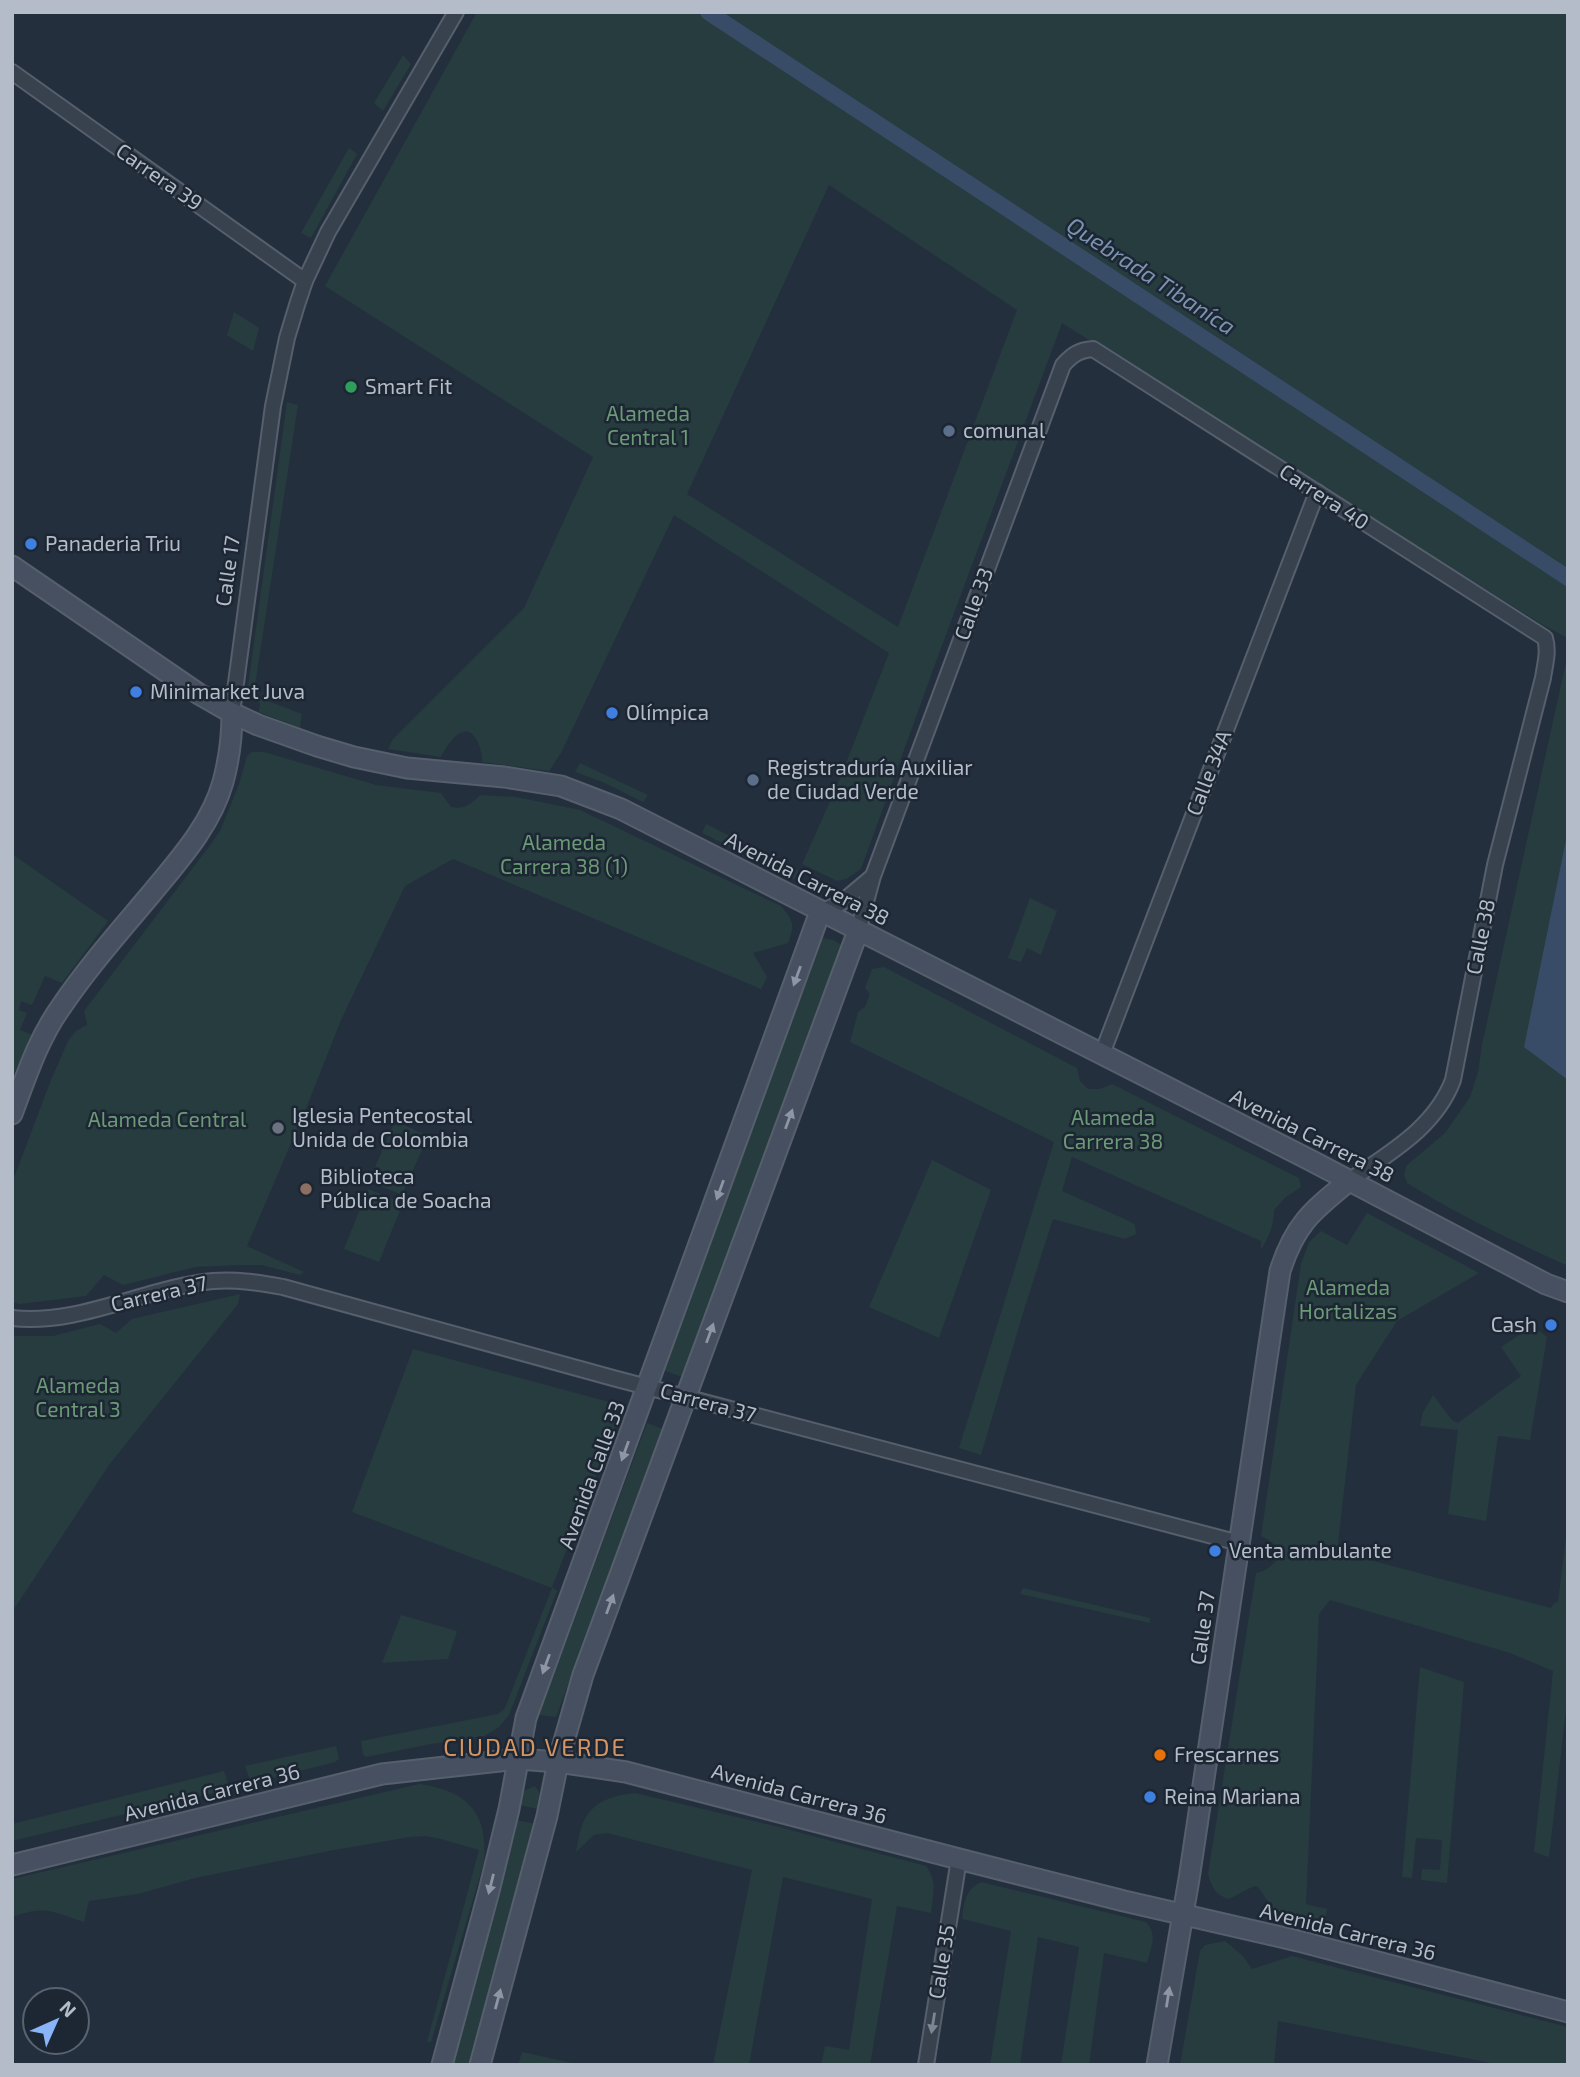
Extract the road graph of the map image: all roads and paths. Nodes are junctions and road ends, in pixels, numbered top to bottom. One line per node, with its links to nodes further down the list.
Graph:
1 (456, 12): 3 (street, Calle 17)
2 (12, 72): 3 (street, Carrera 39)
3 (305, 281): 8 (street, Calle 17)
4 (1093, 349): 5 (street, Carrera 40); 9 (street, Calle 33)
5 (1317, 492): 7 (street, Carrera 40); 12 (street, Calle 34A)
6 (12, 566): 8 (main road, Avenida Carrera 38)
7 (1547, 651): 14 (street, Calle 38)
8 (232, 713): 10 (main road, Avenida Carrera 38); 13 (main road, Calle 17)
9 (873, 876): 10 (street, Calle 33); 11 (street, Calle 33)
10 (820, 912): 11 (main road, Avenida Carrera 38); 17 (main road, Avenida Calle 33, one-way to 17)
11 (858, 931): 12 (main road, Avenida Carrera 38); 18 (main road, one-way to 11)
12 (1102, 1054): 14 (main road, Avenida Carrera 38)
13 (12, 1114)
14 (1349, 1181): 15 (main road, Avenida Carrera 38); 19 (main road, Calle 37)
15 (1568, 1292)
16 (12, 1318): 17 (street, Carrera 37)
17 (649, 1387): 18 (street, Carrera 37); 20 (main road, Avenida Calle 33, one-way to 20)
18 (687, 1397): 19 (street, Carrera 37); 21 (main road, one-way to 18)
19 (1239, 1543): 24 (main road, Calle 37)
20 (518, 1759): 21 (main road, Avenida Carrera 36); 23 (main road, Avenida Carrera 36); 26 (main road, Avenida Calle 33, one-way to 26)
21 (558, 1762): 22 (main road, Avenida Carrera 36); 27 (main road, one-way to 21)
22 (959, 1859): 24 (main road, Avenida Carrera 36); 28 (street, Calle 35, one-way to 28)
23 (12, 1865)
24 (1182, 1914): 25 (main road, Avenida Carrera 36); 29 (main road, Calle 37, one-way to 24)
25 (1568, 2012)
26 (442, 2065)
27 (480, 2065)
28 (926, 2065)
29 (1157, 2065)

